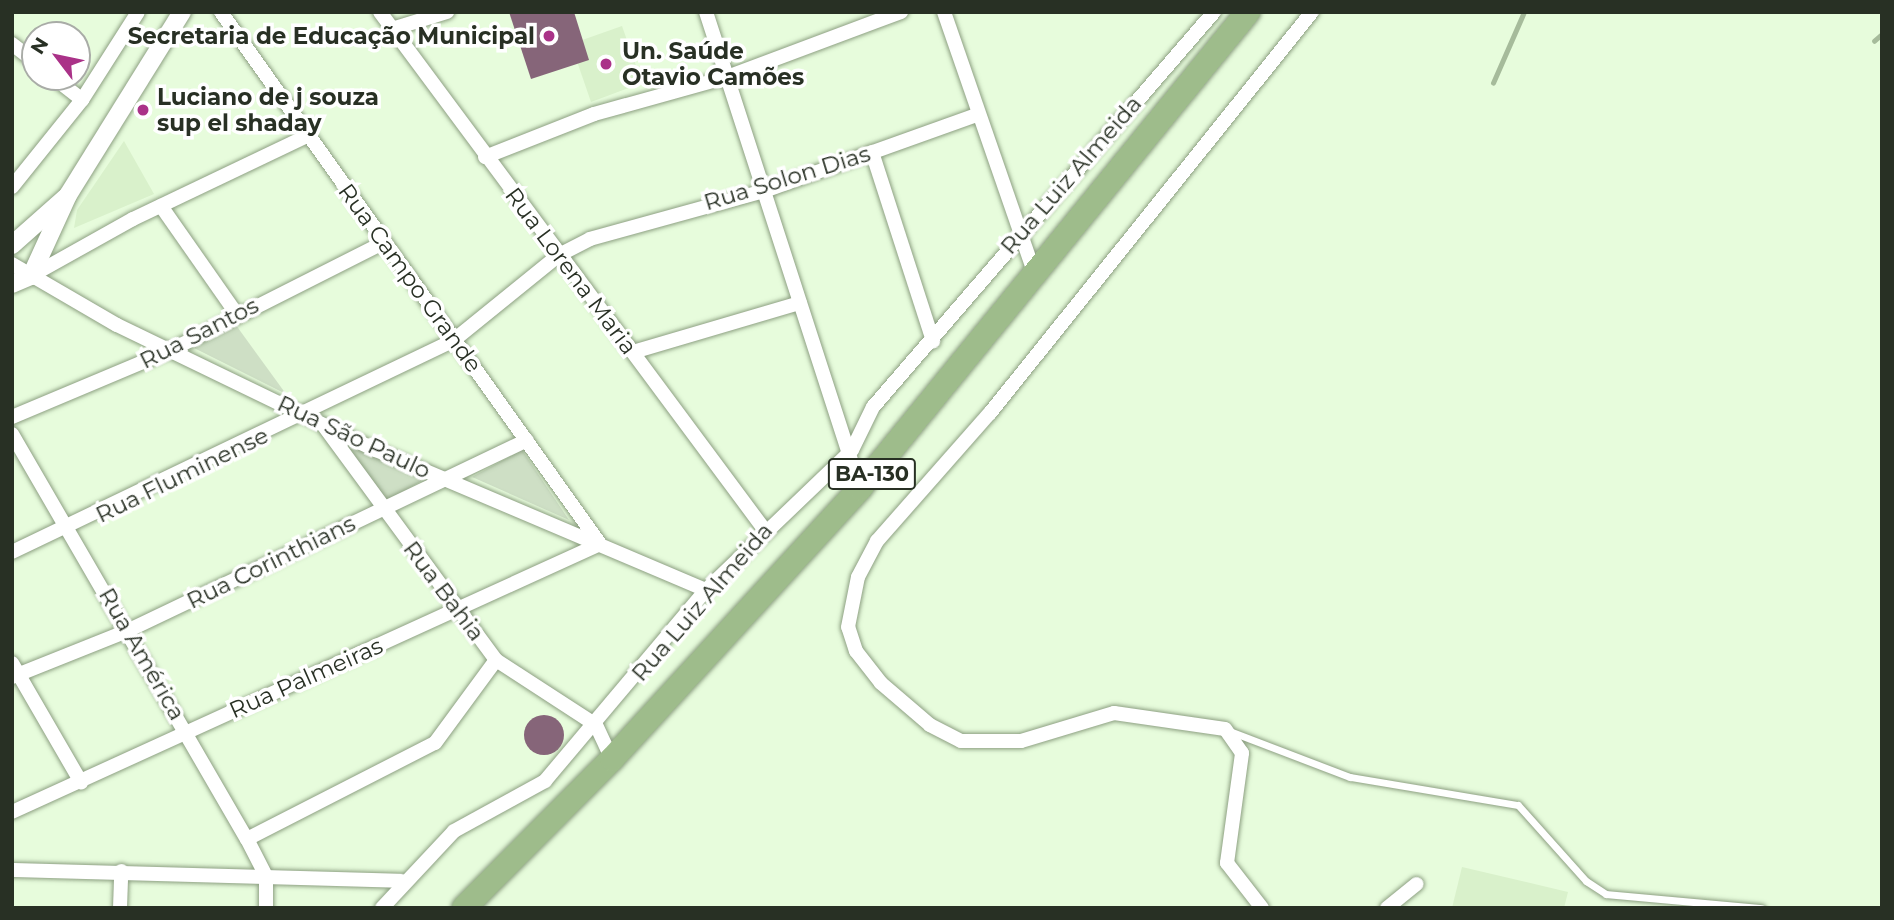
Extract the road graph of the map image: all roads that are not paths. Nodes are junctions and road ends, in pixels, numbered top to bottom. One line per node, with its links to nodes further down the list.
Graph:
1 (138, 12): 15 (street)
2 (182, 12): 22 (street)
3 (220, 12): 17 (street, Rua Campo Grande)
4 (380, 12): 12 (street, Rua Lorena Maria)
5 (447, 12): 12 (street)
6 (706, 12): 13 (street)
7 (901, 12): 13 (street)
8 (944, 12): 16 (street)
9 (1214, 12): 24 (street, Rua Luiz Almeida)
10 (1248, 12): 29 (highway, BA-130)
11 (1312, 12): 57 (street)
12 (392, 29): 19 (street, Rua Lorena Maria)
13 (727, 77): 19 (street); 21 (street)
14 (71, 91): 15 (street)
15 (82, 100): 20 (street)
16 (976, 115): 18 (street, Rua Solon Dias); 24 (street)
17 (309, 135): 23 (street); 25 (street, Rua Campo Grande)
18 (872, 152): 21 (street, Rua Solon Dias); 35 (street)
19 (485, 157): 27 (street, Rua Lorena Maria)
20 (12, 187)
21 (764, 191): 27 (street, Rua Solon Dias); 32 (street)
22 (68, 195): 26 (street); 30 (street)
23 (161, 206): 30 (street); 33 (street)
24 (1018, 236): 29 (street); 35 (street, Rua Luiz Almeida)
25 (383, 243): 33 (street, Rua Santos); 34 (street, Rua Campo Grande)
26 (12, 245)
27 (559, 255): 34 (street, Rua Fluminense); 37 (street, Rua Lorena Maria)
28 (12, 264): 30 (street, Rua São Paulo)
29 (1035, 275): 45 (highway, BA-130)
30 (31, 276): 31 (street); 36 (street, Rua São Paulo)
31 (12, 284)
32 (800, 303): 37 (street); 43 (street)
33 (236, 313): 36 (street, Rua Santos)
34 (454, 340): 38 (street, Rua Fluminense); 42 (street, Rua Campo Grande)
35 (933, 341): 43 (street, Rua Luiz Almeida)
36 (169, 351): 38 (street, Rua São Paulo); 39 (street, Rua Santos)
37 (633, 352): 47 (street, Rua Lorena Maria)
38 (308, 415): 40 (street, Rua São Paulo); 48 (street, Rua Fluminense)
39 (12, 417)
40 (323, 425): 44 (street, Rua São Paulo); 46 (street, Rua Bahia)
41 (12, 434): 48 (street, Rua América)
42 (527, 440): 44 (street, Rua Corinthians); 49 (street, Rua Campo Grande)
43 (852, 450): 45 (street); 47 (street, Rua Luiz Almeida)
44 (442, 479): 46 (street, Rua Corinthians); 49 (street, Rua São Paulo)
45 (860, 488): 59 (highway, BA-130)
46 (383, 509): 52 (street, Rua Bahia); 53 (street, Rua Corinthians)
47 (764, 529): 51 (street, Rua Luiz Almeida)
48 (70, 530): 50 (street, Rua Fluminense); 53 (street, Rua América)
49 (600, 544): 51 (street, Rua São Paulo); 52 (street, Rua Palmeiras)
50 (12, 552)
51 (706, 590): 56 (street, Rua Luiz Almeida)
52 (458, 611): 54 (street, Rua Bahia); 58 (street, Rua Palmeiras)
53 (127, 631): 55 (street, Rua Corinthians); 58 (street, Rua América)
54 (496, 660): 56 (street, Rua Bahia); 62 (street)
55 (15, 671): 60 (street)
56 (596, 725): 59 (street); 66 (street, Rua Luiz Almeida)
57 (1224, 729): 72 (street); 74 (lane)
58 (187, 732): 60 (street, Rua Palmeiras); 62 (street, Rua América)
59 (612, 759): 71 (highway, BA-130)
60 (81, 782): 61 (street, Rua Palmeiras)
61 (12, 811)
62 (247, 839): 65 (street, Rua América)
63 (12, 870): 64 (street)
64 (121, 871): 65 (street); 68 (street)
65 (266, 876): 66 (street); 69 (street)
66 (401, 881): 70 (street, Rua Luiz Almeida)
67 (1418, 884): 73 (street)
68 (120, 908)
69 (265, 908)
70 (382, 908)
71 (464, 908)
72 (1262, 908)
73 (1387, 908)
74 (1761, 908)

